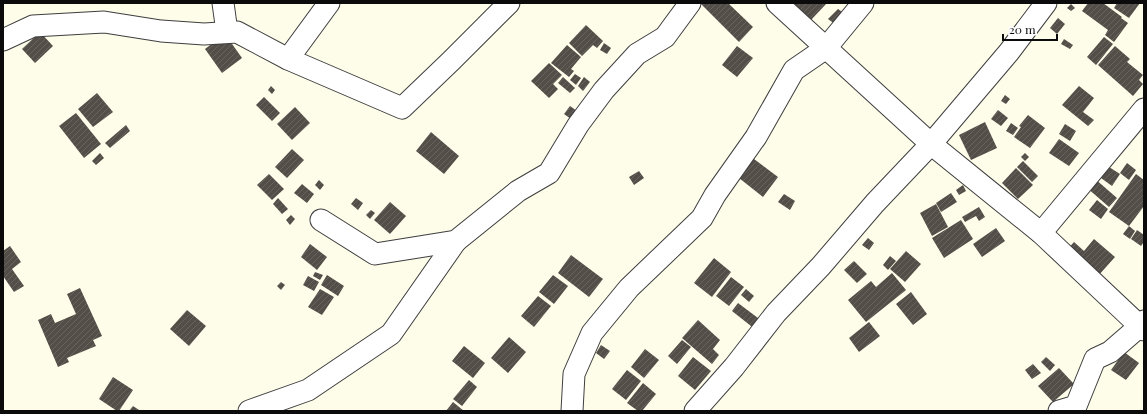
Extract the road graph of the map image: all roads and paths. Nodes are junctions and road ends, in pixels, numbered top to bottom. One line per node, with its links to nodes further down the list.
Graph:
1 (222, 3): 8 (street)
2 (329, 3): 11 (street)
3 (509, 3): 11 (street)
4 (690, 3): 16 (street)
5 (777, 3): 10 (street)
6 (864, 3): 10 (street)
7 (1046, 3): 13 (street)
8 (227, 32): 9 (street); 11 (street)
9 (3, 40)
10 (826, 48): 13 (street); 19 (street)
11 (288, 59)
12 (1144, 109): 15 (street)
13 (931, 144): 15 (street); 20 (street)
14 (321, 220): 16 (street)
15 (1041, 233): 17 (street)
16 (456, 242): 18 (street)
17 (1143, 326): 21 (street)
18 (249, 411)
19 (572, 411)
20 (695, 411)
21 (1059, 411)

